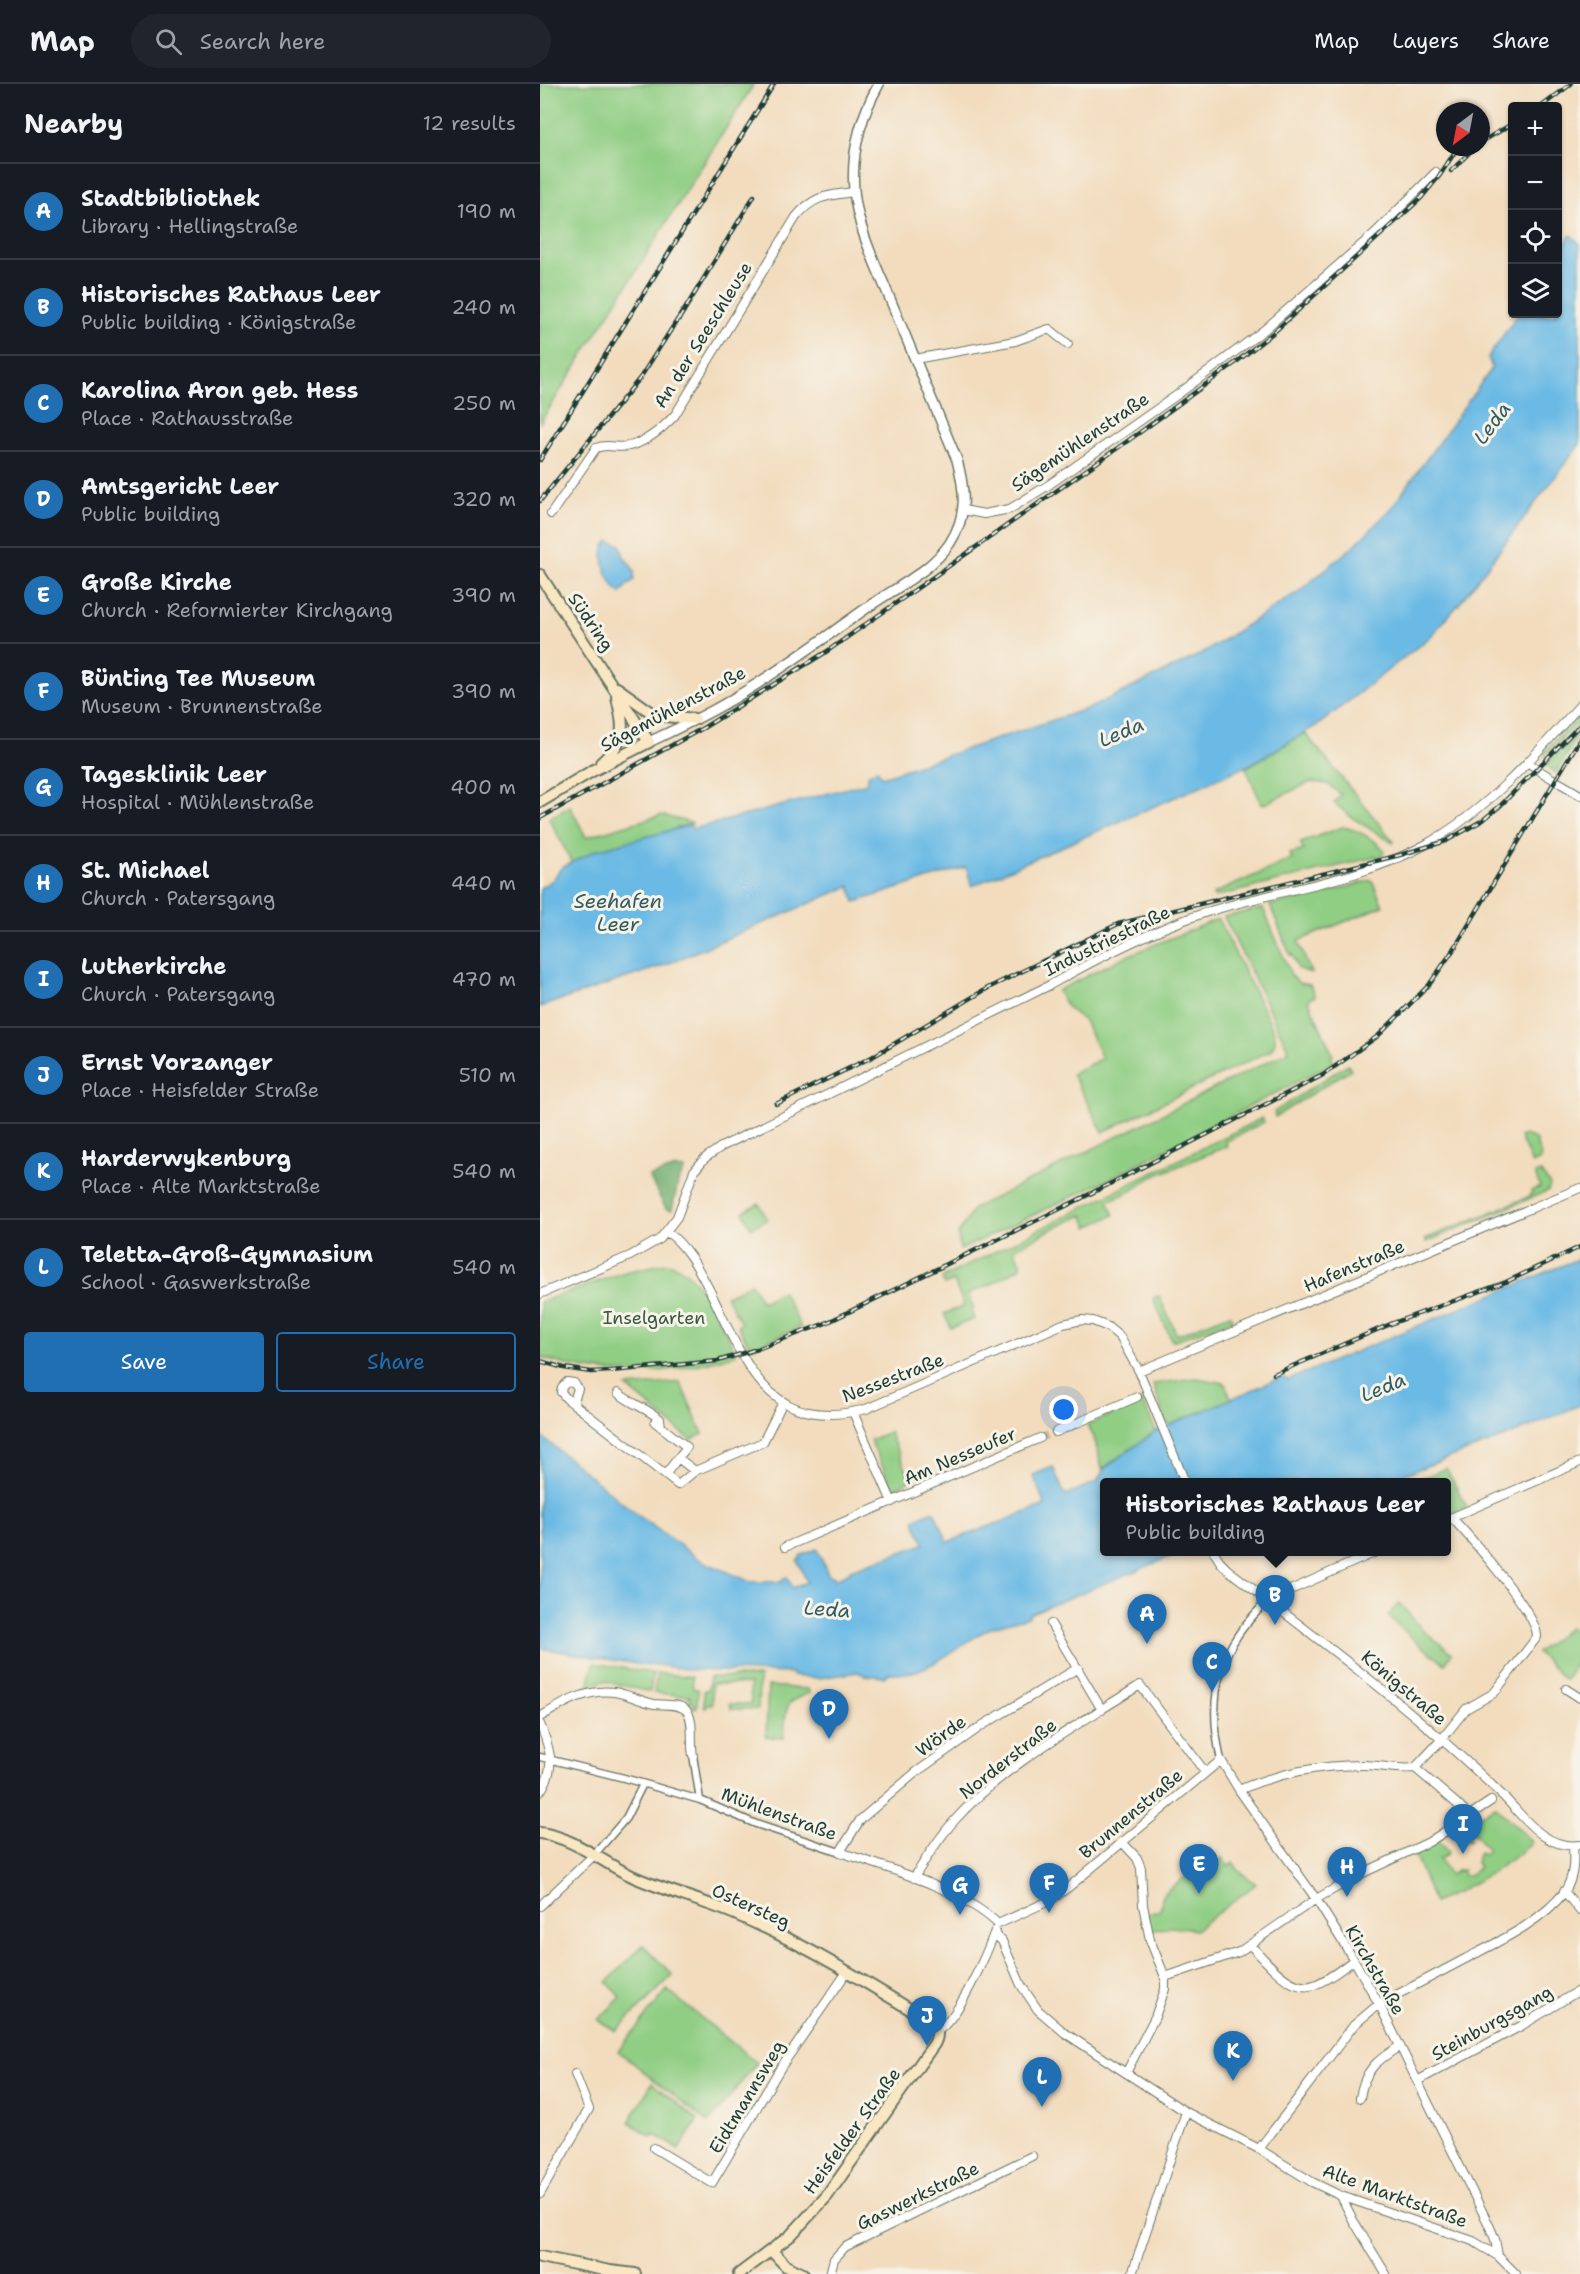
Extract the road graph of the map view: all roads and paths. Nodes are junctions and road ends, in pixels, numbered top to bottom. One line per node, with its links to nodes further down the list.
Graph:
1 (879, 84): 3 (street)
2 (1436, 172): 6 (street, Sägemühlenstraße)
3 (854, 192): 5 (street); 7 (street, An der Seeschleuse)
4 (1068, 344): 5 (street)
5 (915, 359): 6 (street)
6 (963, 510): 11 (street, Sägemühlenstraße)
7 (551, 514)
8 (540, 575): 9 (main road, Südring)
9 (615, 687): 11 (main road); 12 (main road, Südring); 14 (main road, Südring)
10 (1580, 705): 13 (street, Industriestraße)
11 (695, 719): 12 (street, Sägemühlenstraße)
12 (649, 742): 14 (main road, Sägemühlenstraße)
13 (1528, 762): 15 (street); 18 (street, Industriestraße)
14 (592, 771): 16 (main road, Sägemühlenstraße)
15 (1580, 795)
16 (540, 802)
17 (1580, 1188): 20 (street, Hafenstraße)
18 (667, 1232): 19 (street); 23 (street, Nessestraße)
19 (540, 1294)
20 (1139, 1371): 25 (street, Nessestraße); 32 (street, Nessestraße)
21 (618, 1393): 28 (street)
22 (1137, 1397): 26 (street)
23 (783, 1402): 25 (street, Nessestraße); 30 (street)
24 (573, 1403): 31 (street)
25 (853, 1412): 33 (street, Am Nesseufer)
26 (1056, 1431)
27 (1040, 1438): 33 (street, Am Nesseufer)
28 (678, 1458): 30 (street); 31 (street)
29 (1580, 1462): 34 (street)
30 (695, 1471): 31 (street)
31 (665, 1475)
32 (1183, 1478)
33 (892, 1502): 36 (street, Am Nesseufer)
34 (1451, 1518)
35 (1451, 1521): 47 (street)
36 (785, 1546)
37 (1217, 1556): 39 (street, Königstraße)
38 (1366, 1556): 39 (street)
39 (1268, 1600): 47 (street, Königstraße); 51 (street)
40 (1051, 1624): 41 (street)
41 (1078, 1668): 44 (street); 63 (street, Wörde)
42 (1566, 1689): 43 (street)
43 (1580, 1698)
44 (1102, 1710): 53 (street, Norderstraße); 65 (street, Norderstraße)
45 (540, 1718): 48 (street)
46 (540, 1724): 50 (street)
47 (1442, 1739): 52 (street); 62 (street, Königstraße)
48 (693, 1755): 57 (street)
49 (540, 1756): 50 (street, Mühlenstraße)
50 (551, 1759): 54 (street, Mühlenstraße); 56 (street)
51 (1221, 1760): 53 (street, Brunnenstraße); 55 (street, Kirchstraße)
52 (1415, 1768): 55 (street); 59 (street)
53 (1205, 1772): 61 (street, Brunnenstraße)
54 (643, 1784): 57 (street, Mühlenstraße); 64 (street)
55 (1239, 1790): 67 (street, Kirchstraße)
56 (540, 1792)
57 (700, 1800): 63 (street, Mühlenstraße)
58 (1491, 1801): 59 (street)
59 (1469, 1816): 67 (street)
60 (543, 1832): 64 (main road, Ostersteg)
61 (1122, 1842): 70 (street, Brunnenstraße); 75 (street)
62 (1576, 1846): 66 (street)
63 (840, 1852): 65 (street, Mühlenstraße)
64 (593, 1856): 68 (street); 74 (main road, Ostersteg)
65 (914, 1878): 70 (street, Mühlenstraße)
66 (1564, 1891): 69 (street); 77 (street)
67 (1316, 1899): 72 (street); 73 (street, Kirchstraße)
68 (540, 1906)
69 (1580, 1911)
70 (998, 1924): 71 (street, Heisfelder Straße)
71 (994, 1934): 78 (street, Heisfelder Straße); 80 (street, Alte Marktstraße)
72 (1250, 1945): 73 (street); 75 (street)
73 (1354, 1959): 77 (street, Kirchstraße)
74 (846, 1972): 78 (main road, Ostersteg); 85 (street, Eidtmannsweg)
75 (1165, 1977): 80 (street)
76 (1580, 1990): 82 (street, Steinburgsgang)
77 (1379, 2004): 79 (street, Kirchstraße); 86 (street)
78 (937, 2031): 90 (main road, Heisfelder Straße)
79 (1400, 2046): 82 (street, Kirchstraße); 83 (street)
80 (1126, 2073): 84 (street, Alte Marktstraße)
81 (574, 2074): 88 (street)
82 (1417, 2081): 91 (street, Kirchstraße)
83 (1360, 2098)
84 (1186, 2112): 86 (street, Alte Marktstraße); 97 (street)
85 (654, 2148)
86 (1259, 2149): 89 (street, Alte Marktstraße)
87 (1032, 2156): 96 (street, Gaswerkstraße)
88 (540, 2194)
89 (1341, 2196): 91 (street, Alte Marktstraße); 98 (street)
90 (772, 2251): 94 (main road, Heisfelder Straße); 95 (main road)
91 (1497, 2256): 99 (street, Alte Marktstraße)
92 (540, 2258): 93 (main road)
93 (635, 2274)
94 (739, 2274)
95 (803, 2274)
96 (830, 2274)
97 (1132, 2274)
98 (1386, 2274)
99 (1516, 2274)

